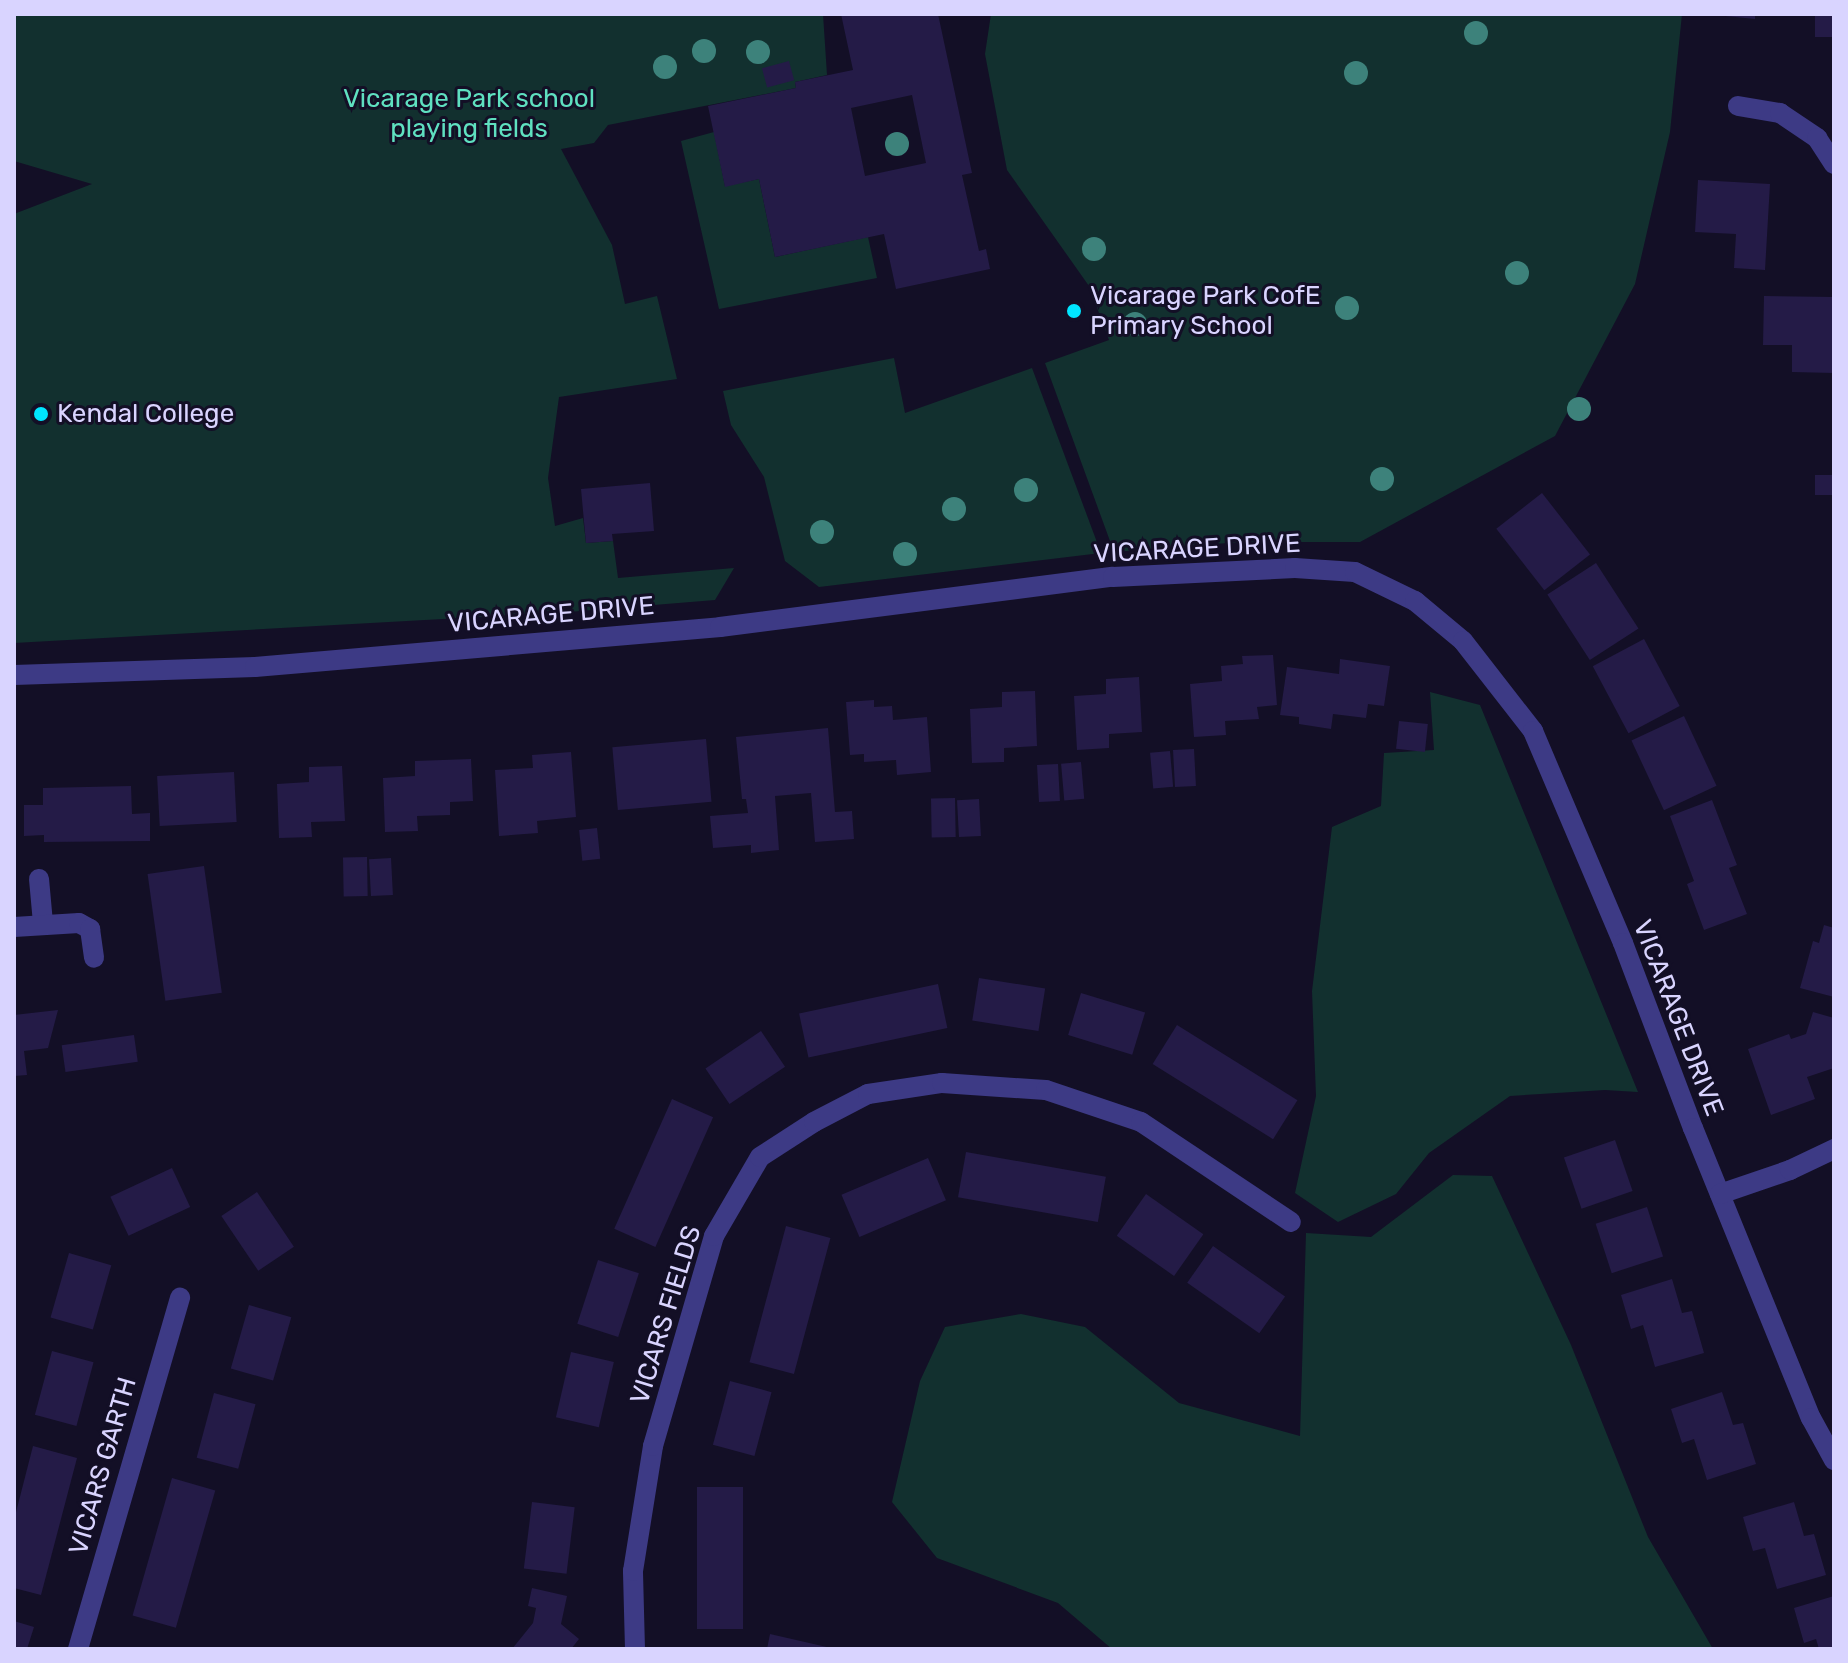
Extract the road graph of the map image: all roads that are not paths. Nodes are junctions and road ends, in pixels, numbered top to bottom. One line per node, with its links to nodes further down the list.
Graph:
1 (1738, 106): 2 (street)
2 (1834, 164)
3 (14, 675): 9 (street, VICARAGE DRIVE)
4 (39, 879): 5 (street)
5 (43, 923): 6 (street); 7 (street)
6 (14, 927)
7 (94, 958)
8 (1834, 1149): 9 (street)
9 (1720, 1194): 12 (street, VICARAGE DRIVE)
10 (1291, 1222): 14 (street, VICARS FIELDS)
11 (180, 1298): 13 (street, VICARS GARTH)
12 (1834, 1460)
13 (78, 1649)
14 (635, 1649)

